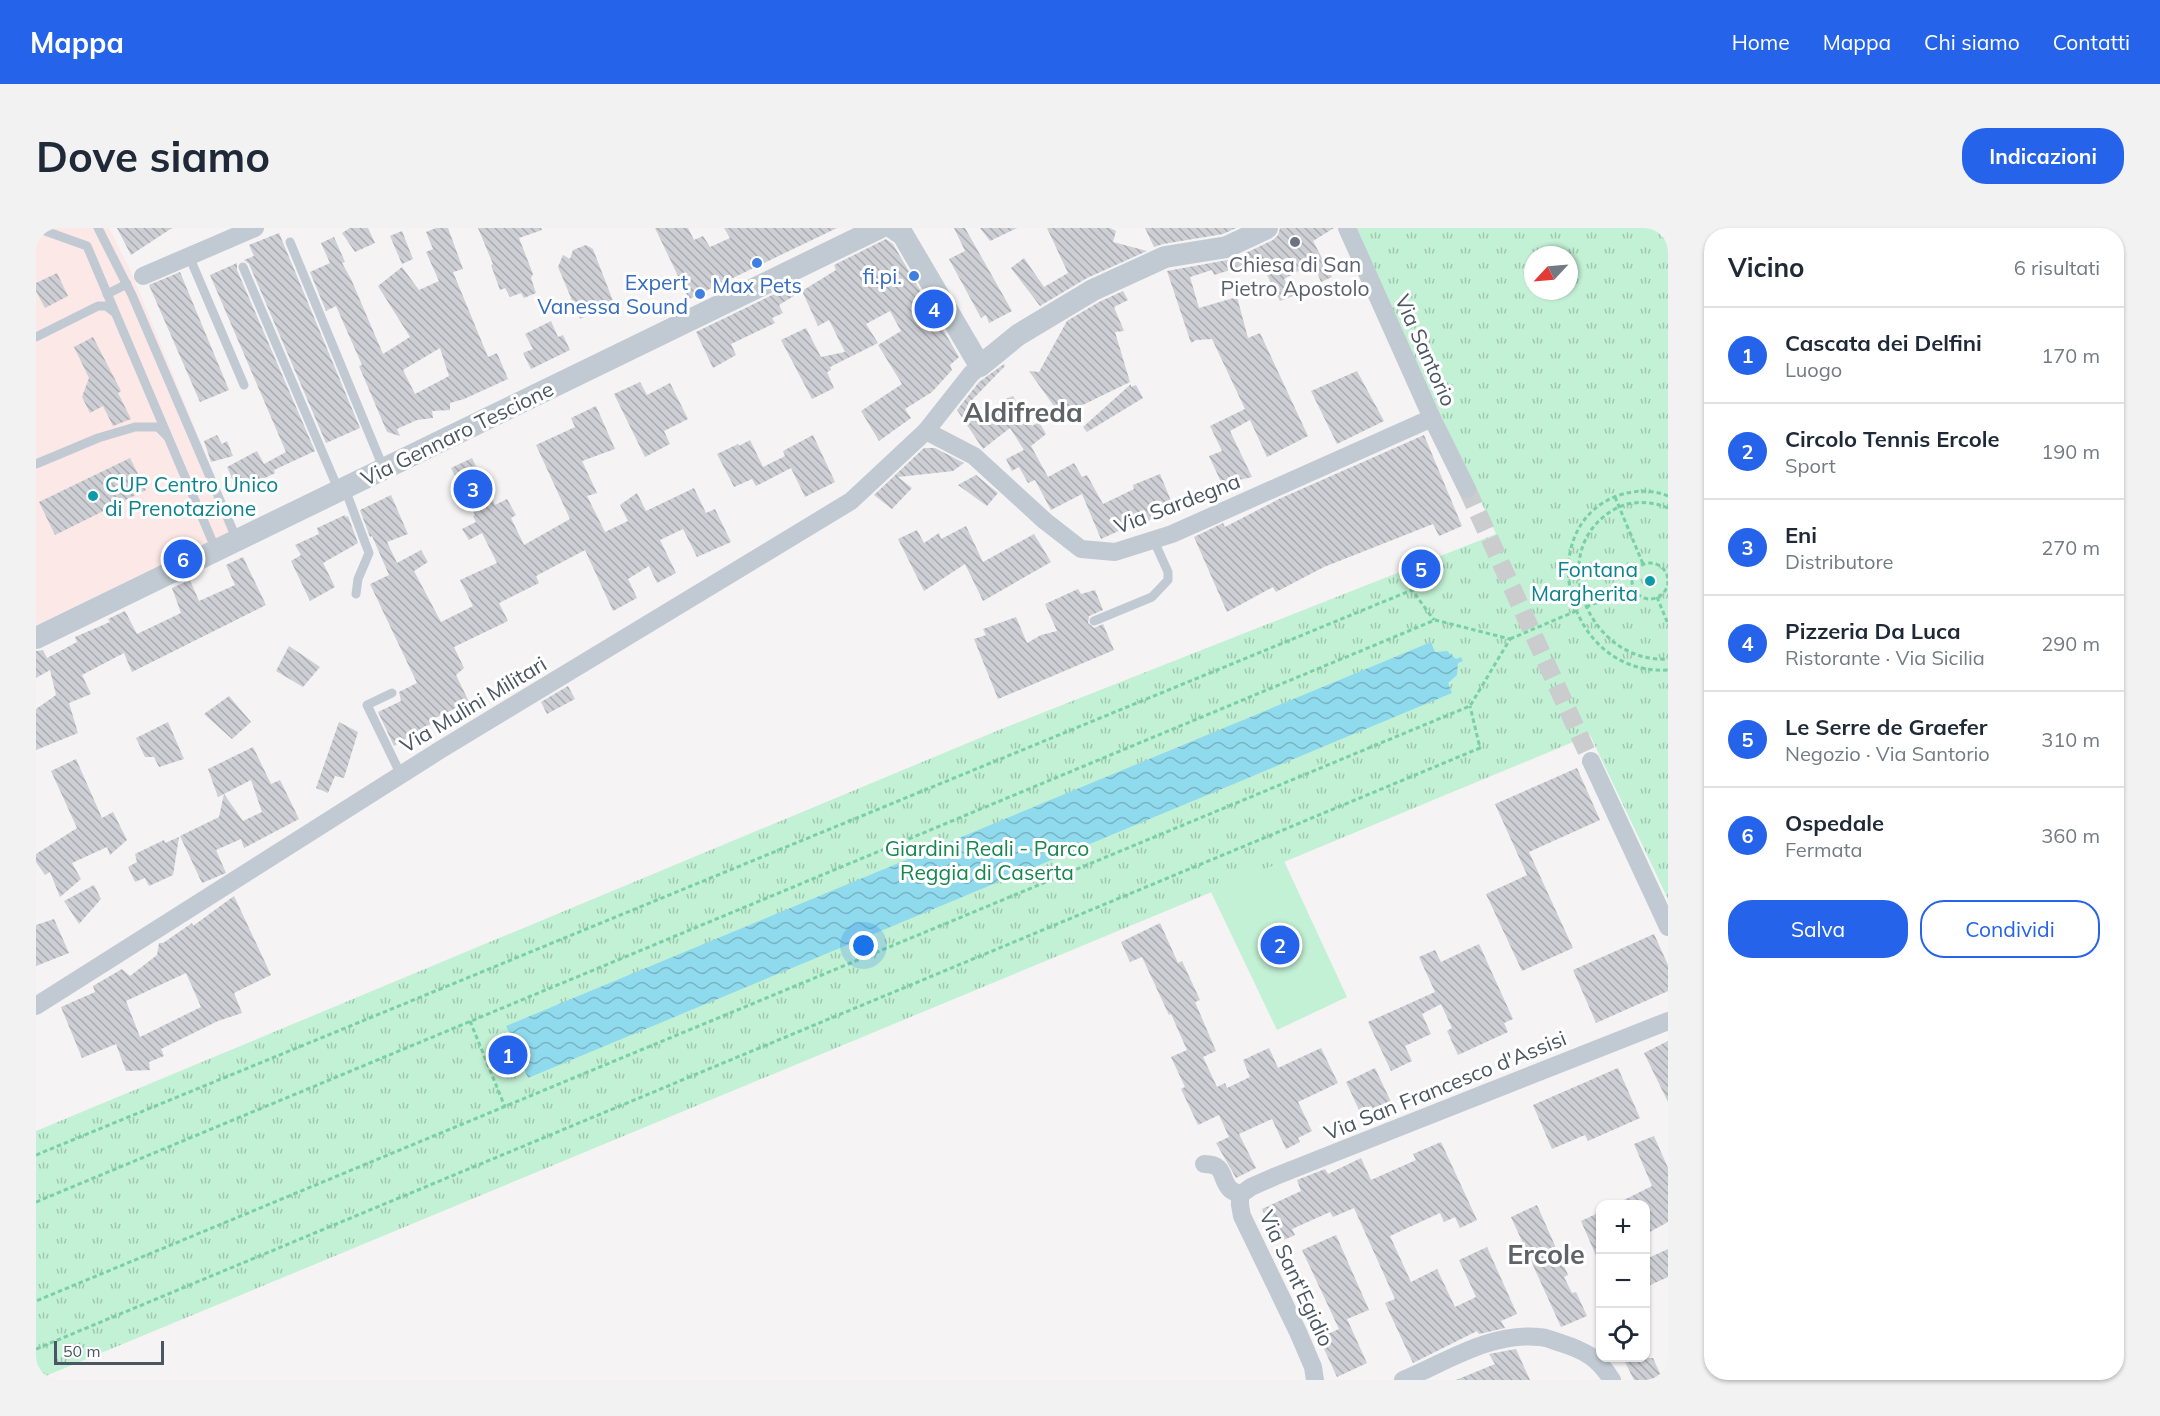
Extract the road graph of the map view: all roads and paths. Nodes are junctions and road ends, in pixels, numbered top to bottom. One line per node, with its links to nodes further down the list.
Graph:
1 (37, 228): 12 (lane)
2 (98, 228): 11 (lane)
3 (255, 228): 9 (street)
4 (879, 228): 21 (street, Via Gennaro Tescione)
5 (893, 228): 15 (street)
6 (1267, 228): 15 (street)
7 (1347, 228): 17 (street, Via Santorio)
8 (290, 242): 21 (lane)
9 (189, 256): 11 (street); 16 (lane)
10 (243, 267): 22 (lane)
11 (135, 280): 12 (lane); 28 (lane)
12 (107, 294): 13 (lane)
13 (116, 313): 14 (lane); 19 (lane)
14 (36, 337)
15 (980, 366): 18 (street, Via Mulini Militari)
16 (244, 385)
17 (1432, 418): 23 (street, Via Santorio); 29 (street, Via Sardegna)
18 (926, 431): 29 (street, Via Sardegna); 47 (street, Via Mulini Militari)
19 (171, 440): 20 (lane); 30 (lane)
20 (36, 464)
21 (384, 468): 22 (street, Via Gennaro Tescione)
22 (342, 489): 28 (street, Via Gennaro Tescione); 33 (lane)
23 (1467, 489)
24 (1615, 496): 25 (path); 26 (path); 36 (path)
25 (1668, 496)
26 (1619, 507): 27 (path); 31 (path); 35 (path)
27 (1668, 508)
28 (237, 540): 30 (street, Via Gennaro Tescione)
29 (1155, 541): 38 (lane)
30 (216, 550): 40 (street, Via Gennaro Tescione)
31 (1643, 564): 32 (path); 34 (path)
32 (1634, 588): 34 (path); 35 (path)
33 (356, 594)
34 (1657, 597): 39 (path)
35 (1586, 607): 42 (path)
36 (1576, 611): 41 (path); 43 (path)
37 (1435, 620): 41 (path); 50 (path); 53 (path)
38 (1094, 621)
39 (1668, 624)
40 (36, 638)
41 (1509, 639): 45 (path)
42 (1668, 659)
43 (1668, 670)
44 (392, 693): 47 (lane)
45 (1470, 706): 52 (path); 58 (path)
46 (1592, 761): 48 (street)
47 (401, 774): 49 (street, Via Mulini Militari)
48 (1668, 927)
49 (36, 1006)
50 (470, 1021): 52 (path); 56 (path)
51 (1668, 1021): 55 (street, Via San Francesco d'Assisi)
52 (505, 1107): 57 (path)
53 (36, 1155)
54 (1204, 1164): 55 (street)
55 (1240, 1195): 59 (street, Via Sant'Egidio)
56 (36, 1202)
57 (36, 1301)
58 (36, 1349)
59 (1315, 1380)
60 (1403, 1380): 61 (street)
61 (1612, 1380)

